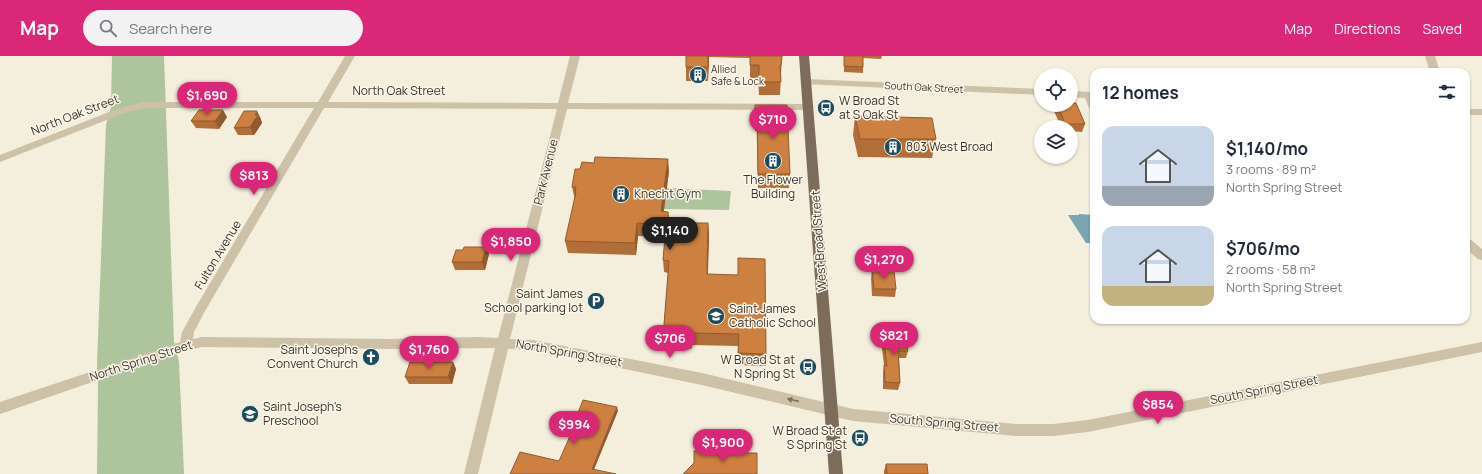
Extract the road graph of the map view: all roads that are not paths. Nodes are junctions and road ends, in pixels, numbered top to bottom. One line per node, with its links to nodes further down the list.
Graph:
1 (350, 56): 10 (street, Fulton Avenue)
2 (576, 56): 11 (street, Park Avenue)
3 (804, 56): 6 (main road, West Broad Street)
4 (1430, 56): 5 (street)
5 (1434, 68)
6 (806, 82): 7 (street, South Oak Street); 12 (main road, West Broad Street)
7 (1034, 92)
8 (1078, 94): 9 (street)
9 (1090, 95)
10 (322, 103): 11 (street, North Oak Street); 15 (street, North Oak Street); 19 (street, Fulton Avenue)
11 (563, 105): 12 (street, North Oak Street); 18 (street, Park Avenue)
12 (809, 106): 22 (main road, West Broad Street)
13 (1470, 112): 14 (street)
14 (1482, 112)
15 (0, 158)
16 (1470, 246): 17 (street)
17 (1482, 256)
18 (503, 342): 19 (street, North Spring Street); 22 (street, North Spring Street, one-way to 18); 23 (street, Park Avenue)
19 (186, 345): 21 (street, North Spring Street)
20 (1482, 347): 22 (street, South Spring Street)
21 (0, 408)
22 (831, 409): 24 (main road, West Broad Street)
23 (471, 474)
24 (836, 474)

